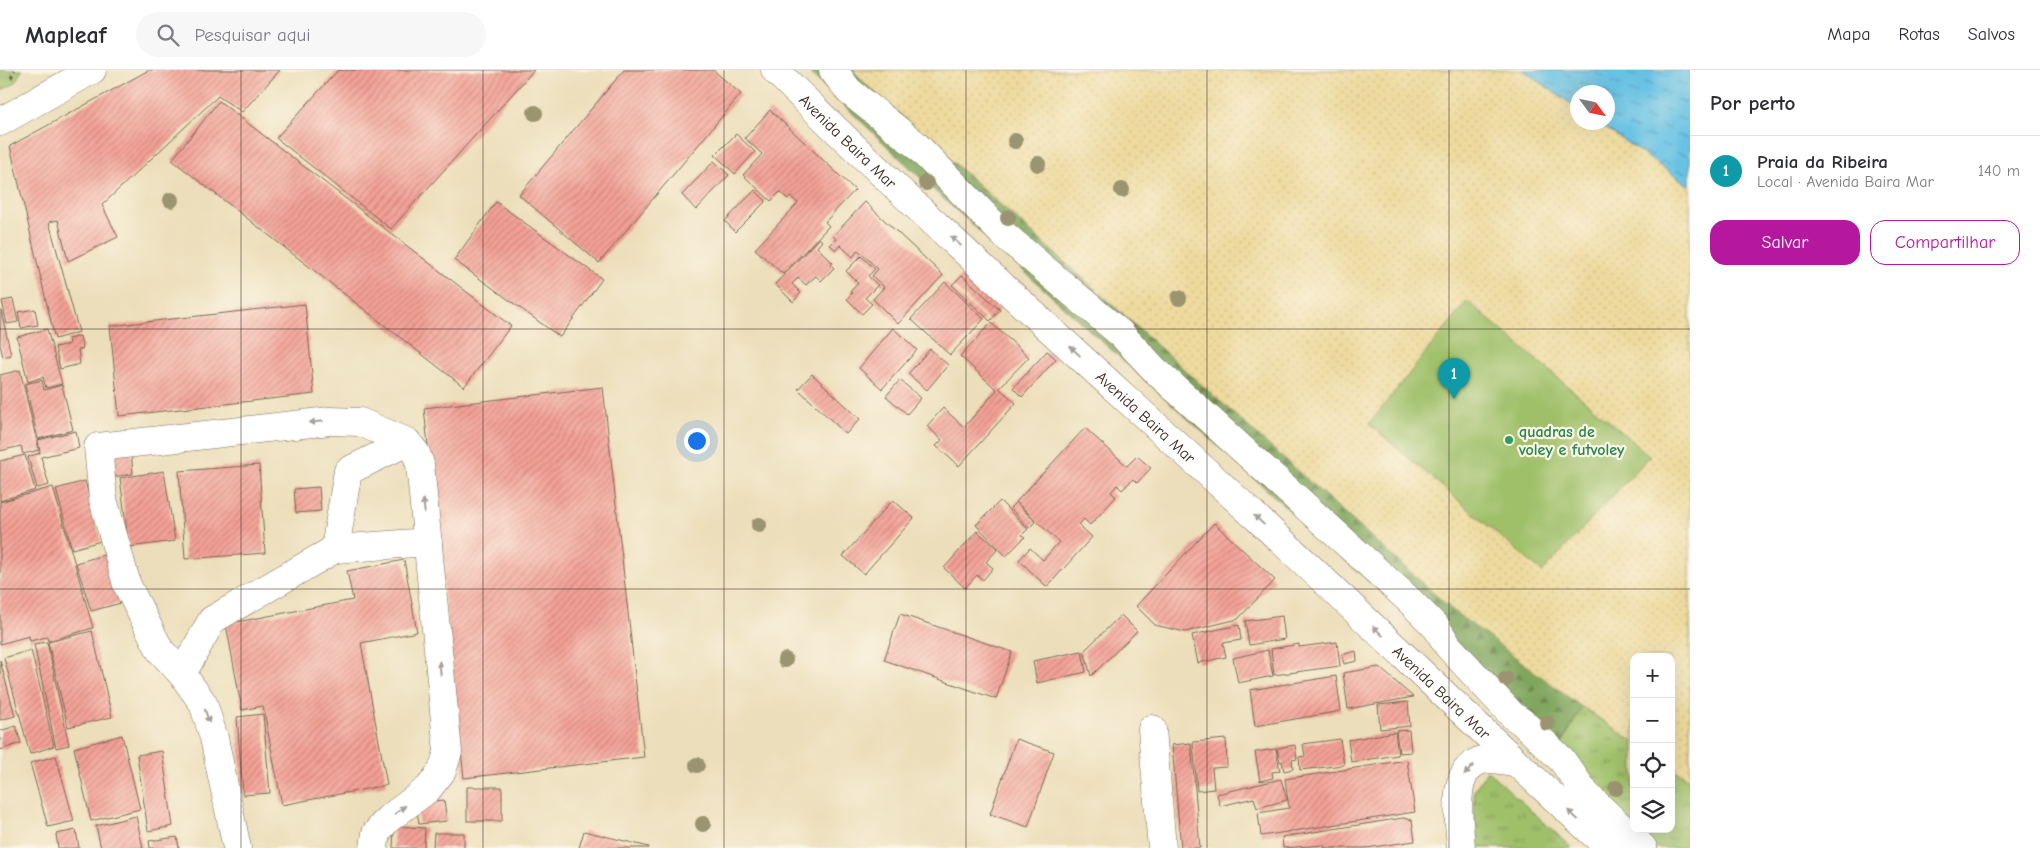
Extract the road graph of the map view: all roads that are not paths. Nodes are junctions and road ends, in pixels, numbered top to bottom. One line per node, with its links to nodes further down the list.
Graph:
1 (833, 70): 16 (street)
2 (776, 71): 10 (street, Avenida Baira Mar, one-way to 2)
3 (79, 73): 4 (street)
4 (0, 122)
5 (407, 442): 6 (street, one-way to 5); 7 (street); 8 (street, one-way to 8)
6 (428, 542): 7 (street); 12 (street, one-way to 6)
7 (335, 548): 8 (street)
8 (182, 674): 11 (street, one-way to 11)
9 (1152, 729): 13 (street)
10 (1514, 762): 14 (street, one-way to 14); 15 (street, Avenida Baira Mar, one-way to 10)
11 (240, 847)
12 (374, 848)
13 (1162, 848)
14 (1462, 848)
15 (1609, 848)
16 (1643, 848)

